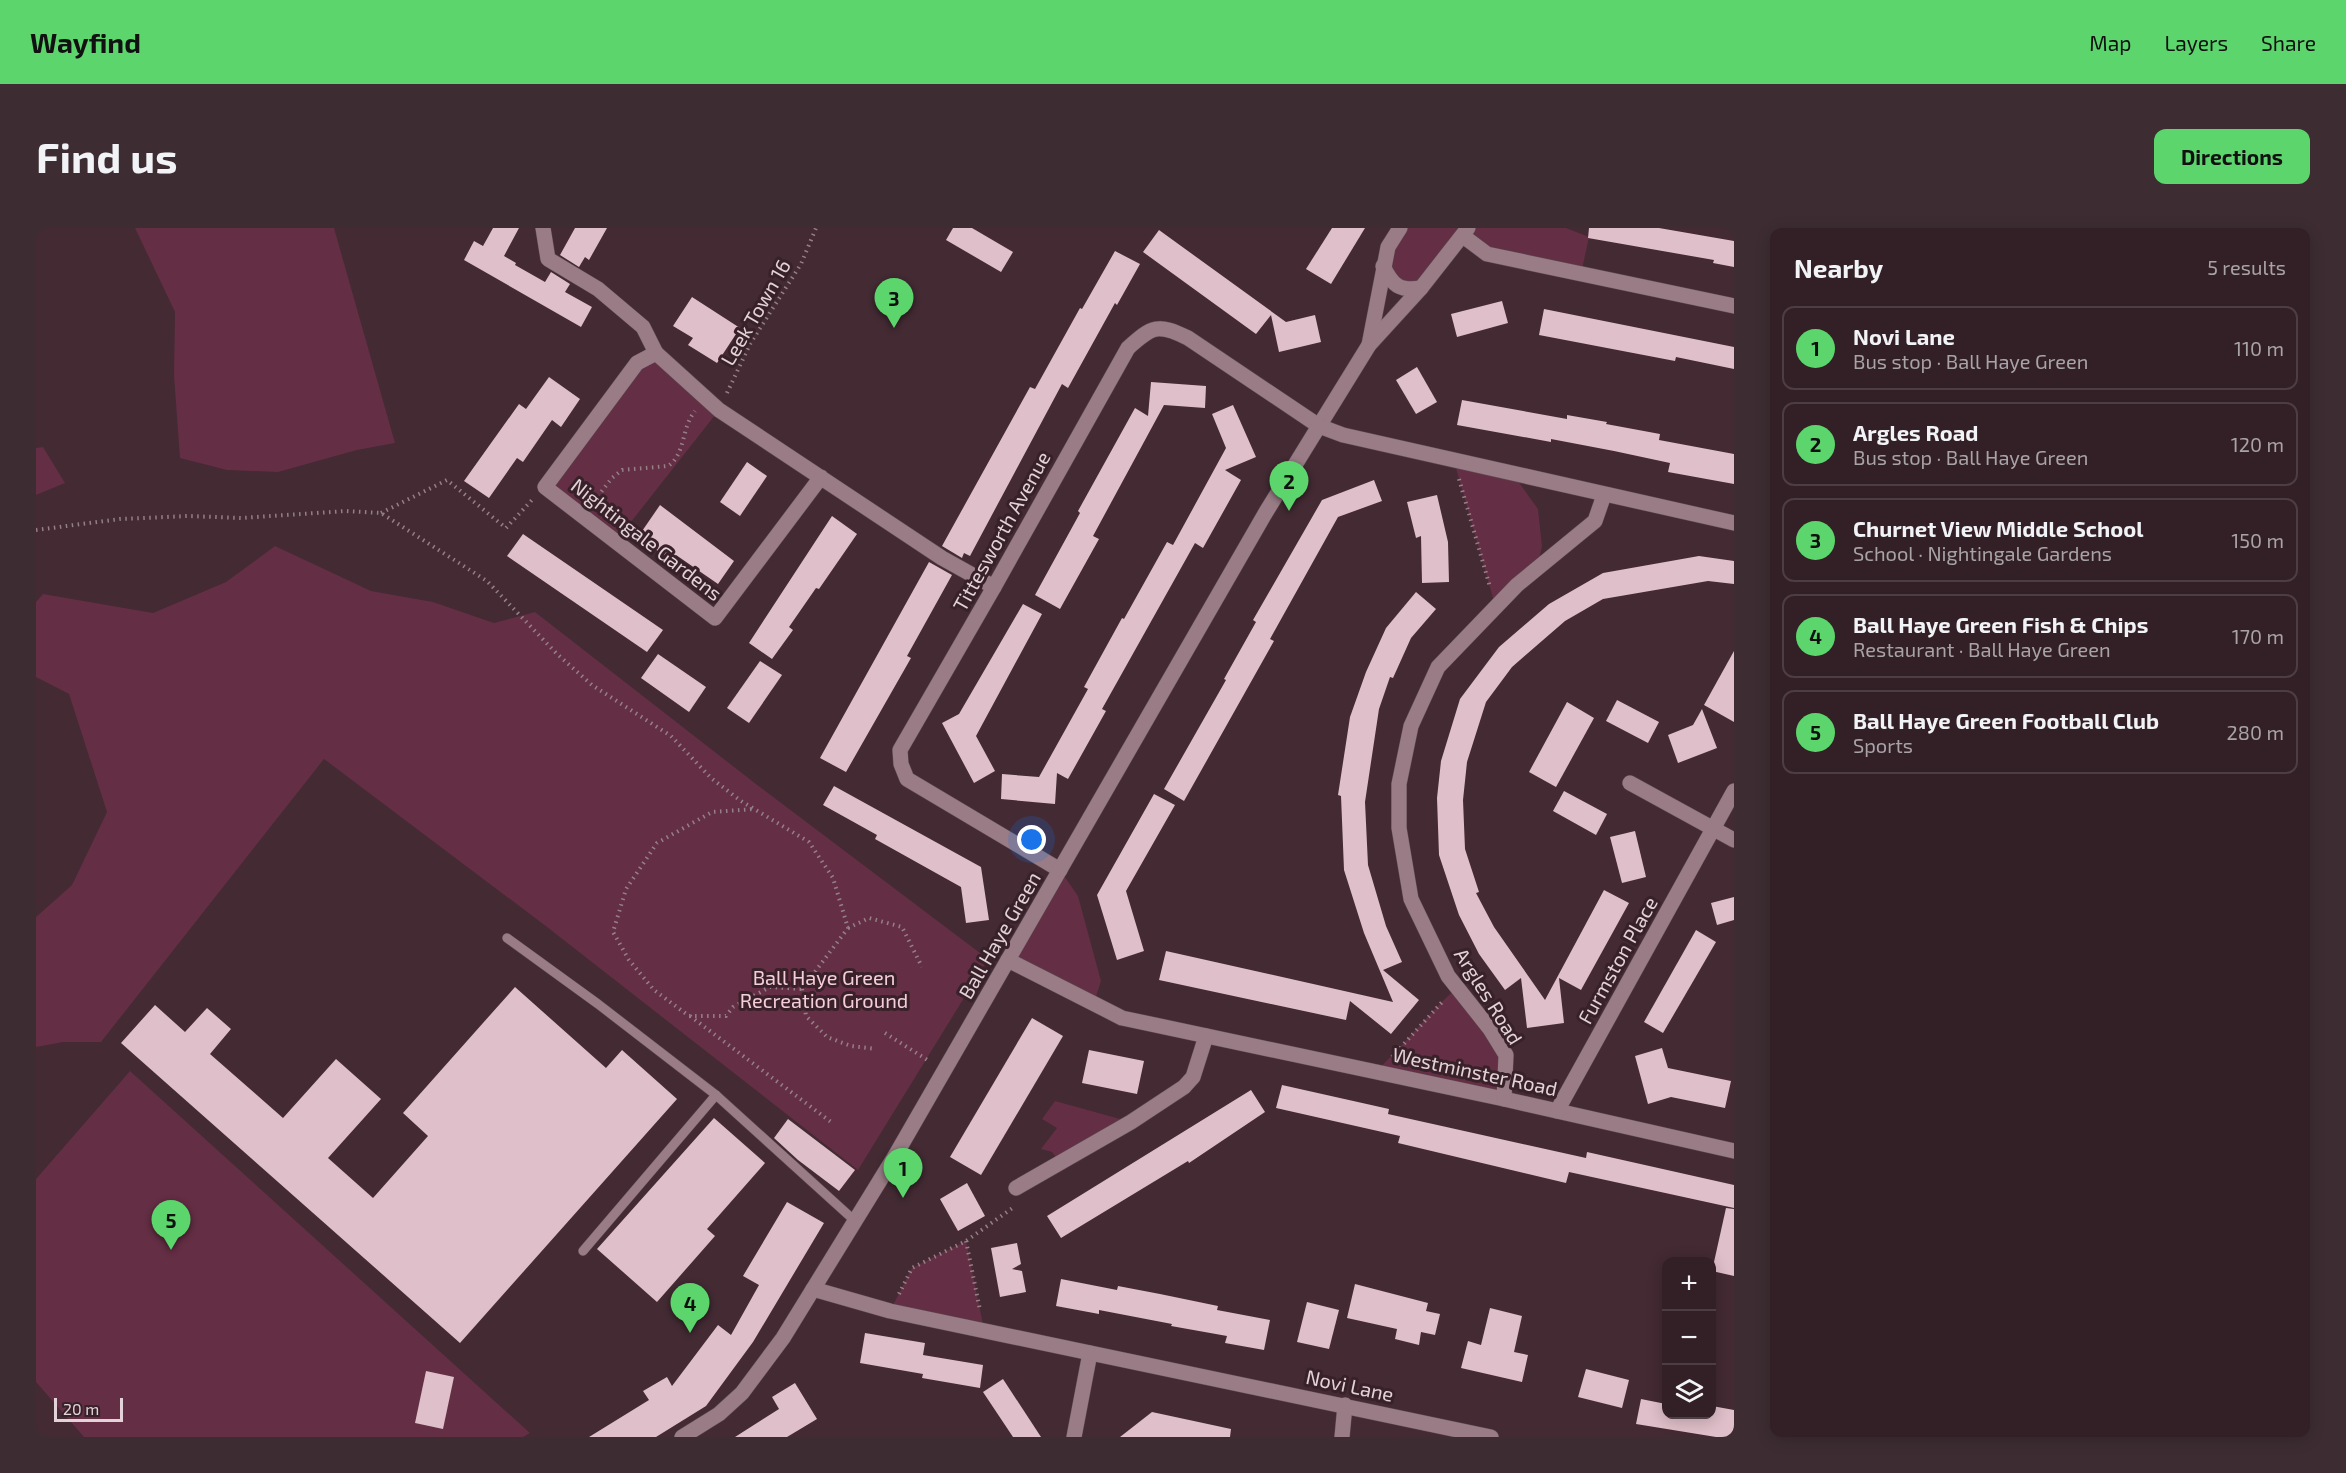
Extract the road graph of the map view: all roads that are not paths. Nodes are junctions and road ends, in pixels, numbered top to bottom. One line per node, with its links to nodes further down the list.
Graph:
1 (543, 228): 8 (street)
2 (1400, 228): 4 (street)
3 (1466, 232): 5 (street); 6 (street)
4 (1383, 266): 5 (street); 7 (street)
5 (1421, 288): 7 (street)
6 (1734, 306)
7 (1369, 345): 9 (street, Ball Haye Green)
8 (656, 353): 10 (street); 10 (street, Nightingale Gardens)
9 (1319, 426): 11 (street); 13 (street, Tittesworth Avenue); 18 (street, Ball Haye Green)
10 (821, 477): 13 (street)
11 (1604, 495): 12 (street); 23 (street, Argles Road)
12 (1734, 523)
13 (994, 587): 18 (street, Tittesworth Avenue)
14 (1630, 783): 16 (street)
15 (1734, 791): 16 (street, Furmston Place)
16 (1713, 830): 17 (street); 24 (street, Furmston Place)
17 (1734, 840)
18 (1060, 870): 20 (street, Ball Haye Green)
19 (507, 938): 22 (lane)
20 (1008, 960): 21 (street, Westminster Road); 27 (street, Ball Haye Green)
21 (1206, 1036): 23 (street, Westminster Road); 26 (street)
22 (716, 1095): 27 (lane); 28 (lane)
23 (1504, 1099): 24 (street, Westminster Road)
24 (1557, 1111): 25 (street, Westminster Road)
25 (1734, 1151)
26 (1016, 1188)
27 (855, 1221): 29 (street, Ball Haye Green)
28 (583, 1251)
29 (813, 1289): 30 (street, Novi Lane); 32 (street, Ball Haye Green)
30 (1090, 1353): 31 (street, Novi Lane); 34 (street)
31 (1345, 1405): 35 (street); 36 (street, Novi Lane)
32 (698, 1433): 33 (street, Ball Haye Green)
33 (682, 1437)
34 (1074, 1437)
35 (1342, 1437)
36 (1491, 1437)

